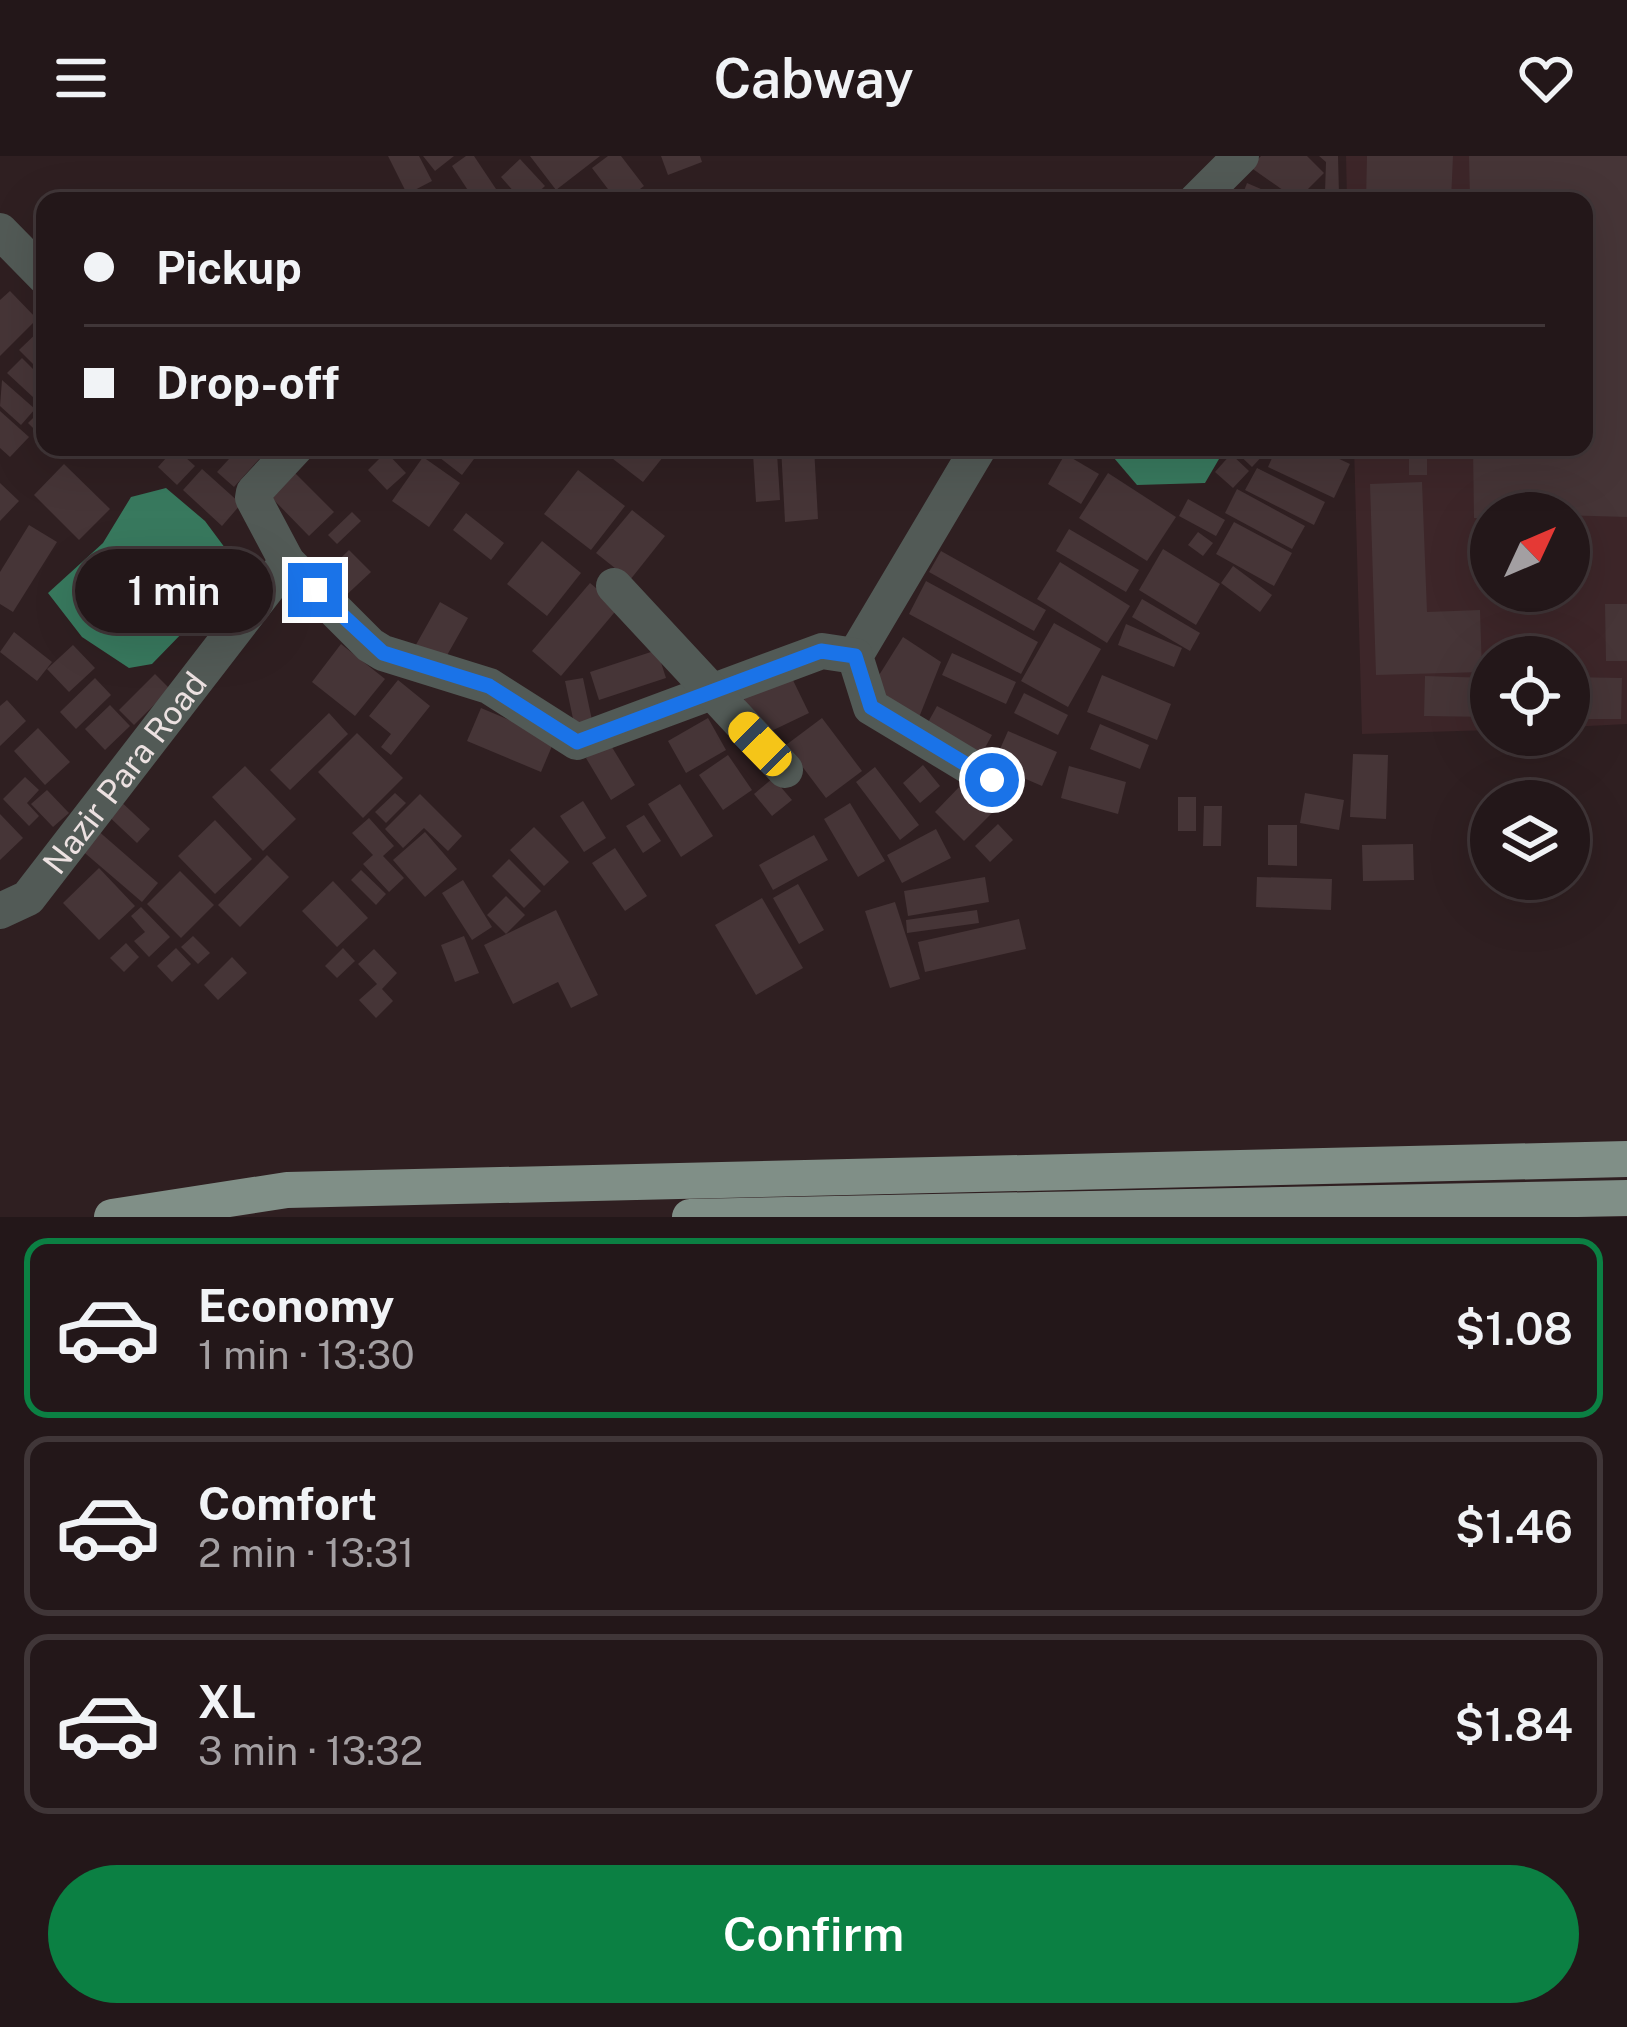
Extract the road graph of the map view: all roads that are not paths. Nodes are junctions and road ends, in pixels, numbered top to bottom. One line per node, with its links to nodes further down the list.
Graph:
1 (1241, 156): 2 (street)
2 (1205, 192)
3 (0, 231): 4 (street)
4 (36, 268)
5 (280, 456): 7 (street)
6 (974, 456): 9 (street)
7 (287, 562): 10 (street); 13 (street, Nazir Para Road)
8 (614, 586): 10 (street)
9 (855, 656): 10 (street); 12 (street)
10 (709, 691): 11 (street)
11 (785, 770)
12 (992, 780)
13 (0, 911)
14 (1627, 1160): 16 (main road)
15 (1627, 1198): 17 (main road)
16 (112, 1217)
17 (690, 1217)

